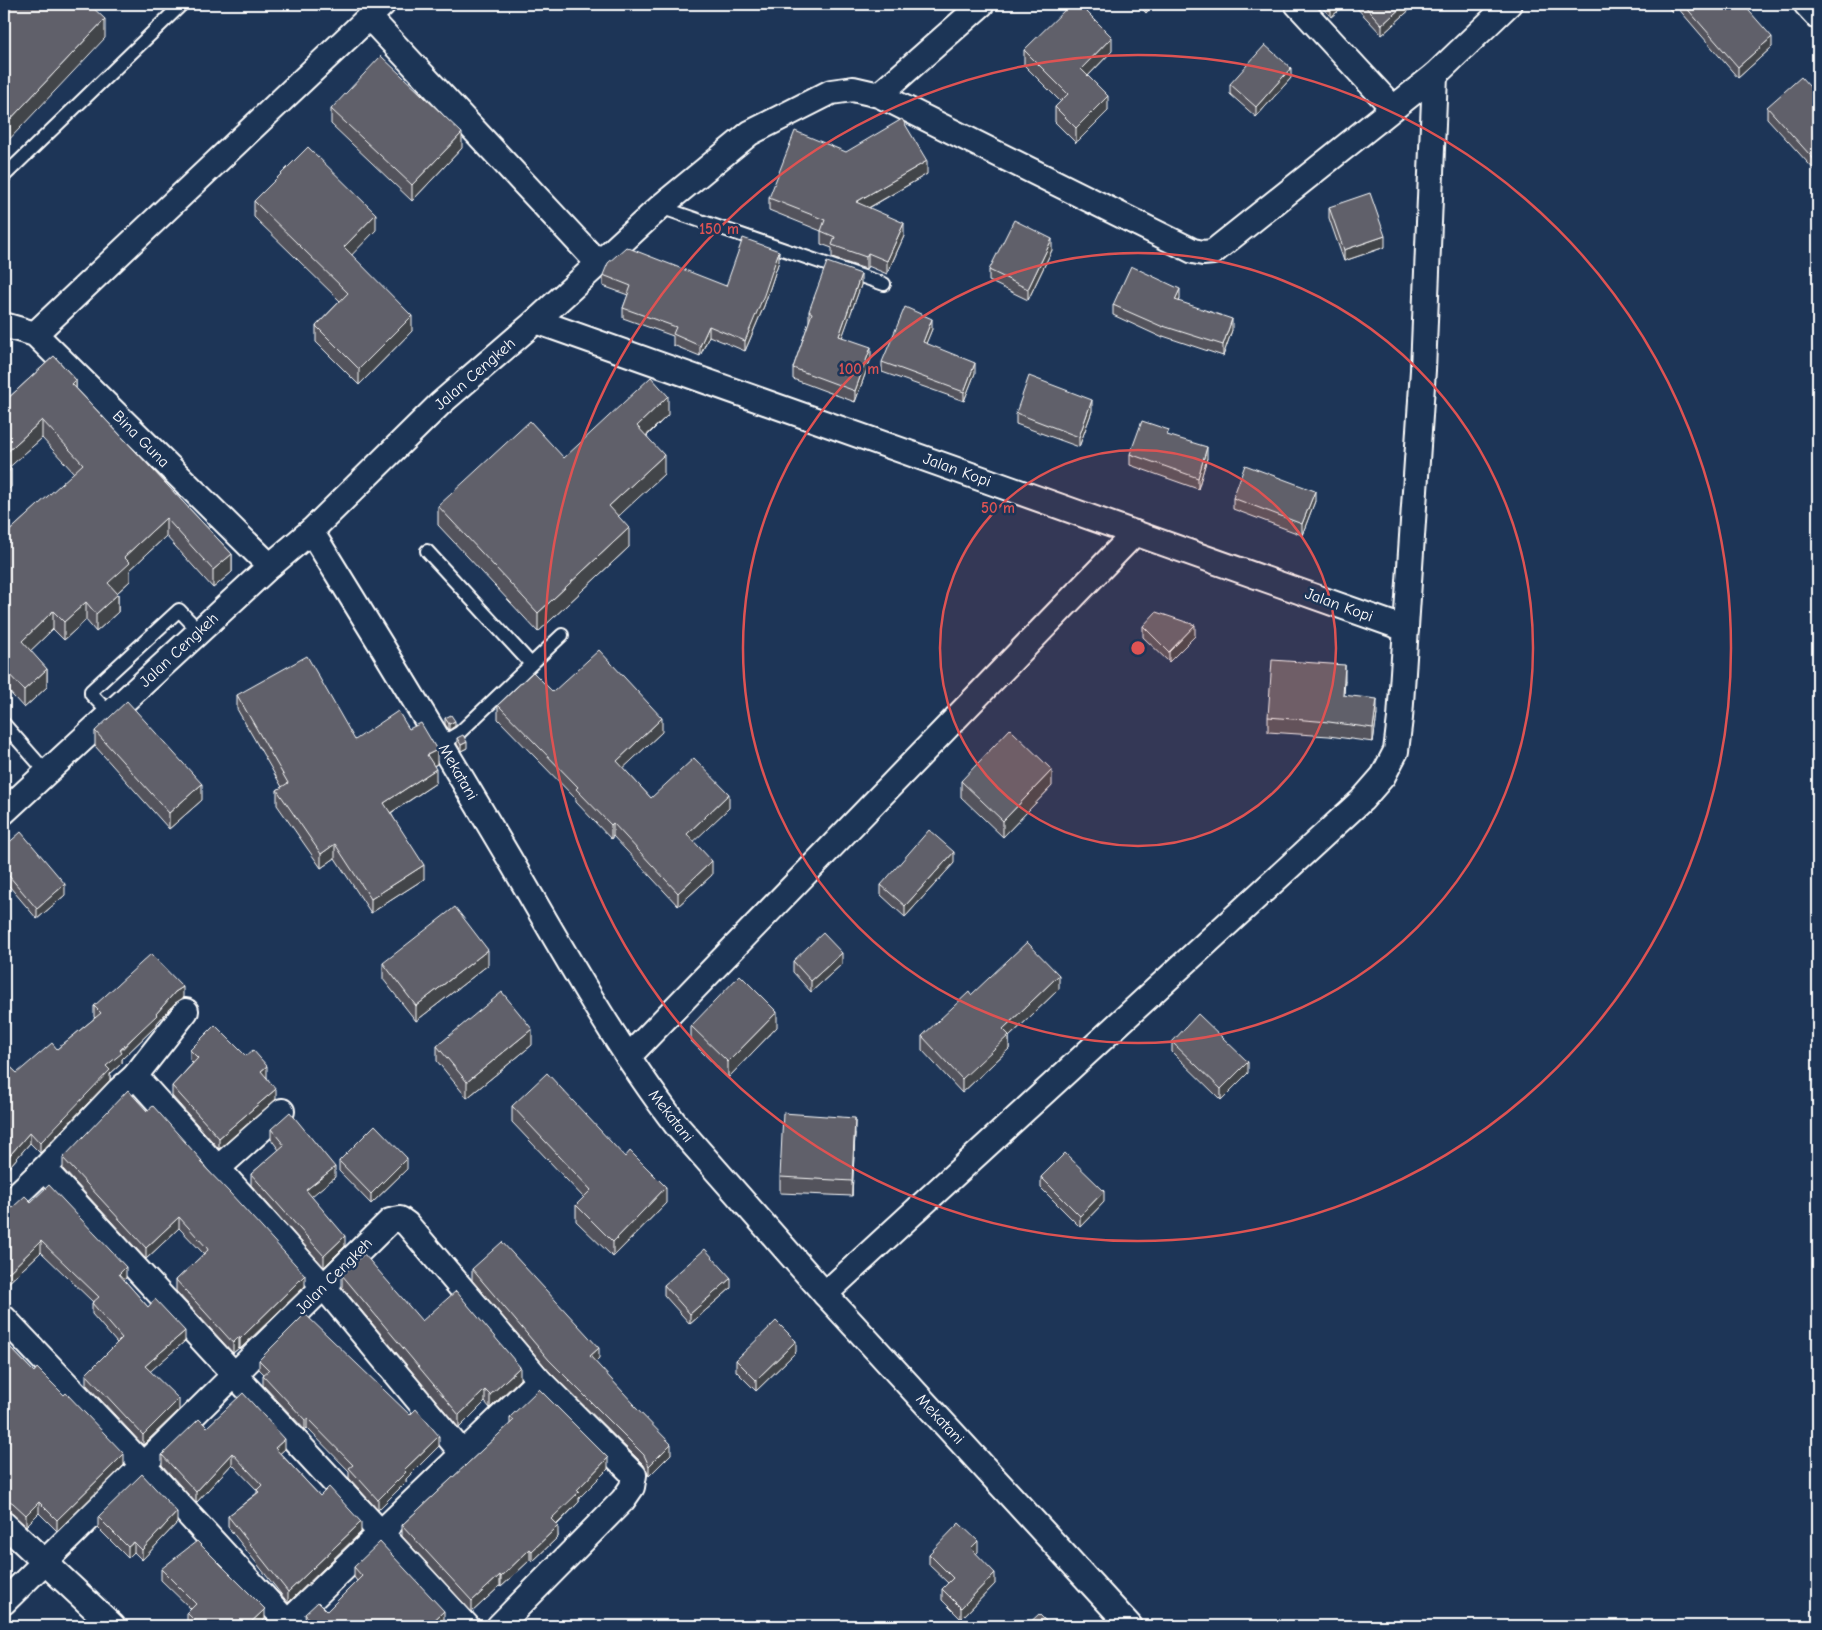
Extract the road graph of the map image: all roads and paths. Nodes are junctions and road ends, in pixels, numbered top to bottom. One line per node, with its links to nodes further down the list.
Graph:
1 (182, 4): 11 (lane)
2 (982, 4): 9 (street)
3 (1297, 4): 10 (street)
4 (1509, 4): 8 (street, Jalan Cengkeh)
5 (1806, 4): 7 (street)
6 (376, 10): 13 (street); 17 (street)
7 (1818, 17)
8 (1435, 75): 10 (street, Jalan Cengkeh); 22 (street)
9 (879, 95): 10 (street, Jalan Cengkeh); 12 (street, Jalan Cengkeh)
10 (1393, 108)
11 (4, 176)
12 (660, 207): 13 (street, Jalan Cengkeh); 14 (lane)
13 (598, 263): 15 (street, Jalan Cengkeh)
14 (884, 284)
15 (536, 321): 18 (street, Jalan Cengkeh); 19 (street, Jalan Kopi)
16 (4, 325): 17 (street, Bina Guna)
17 (35, 334): 21 (street, Bina Guna)
18 (311, 531): 21 (street, Jalan Cengkeh); 26 (street, Mekatani)
19 (1135, 533): 22 (street, Jalan Kopi); 30 (street)
20 (427, 551): 24 (lane)
21 (270, 566): 27 (street, Jalan Cengkeh)
22 (1406, 629): 37 (street)
23 (562, 635): 24 (lane)
24 (531, 664): 26 (lane)
25 (4, 724): 27 (lane)
26 (442, 743): 30 (street, Mekatani)
27 (47, 773): 28 (street, Jalan Cengkeh)
28 (4, 812)
29 (186, 1011): 31 (street)
30 (628, 1057): 37 (street, Mekatani)
31 (134, 1076): 33 (street); 34 (street)
32 (282, 1111): 33 (street)
33 (218, 1168): 36 (street)
34 (44, 1169): 35 (street); 39 (street)
35 (4, 1207)
36 (324, 1287): 39 (street, Jalan Cengkeh); 40 (street, Jalan Cengkeh); 41 (street)
37 (825, 1294): 51 (street, Mekatani)
38 (4, 1318): 42 (street)
39 (235, 1374): 42 (street, Jalan Cengkeh); 44 (street)
40 (539, 1380): 41 (street); 50 (street, Jalan Cengkeh)
41 (463, 1454): 44 (street)
42 (143, 1465): 45 (street, Jalan Cengkeh); 47 (street)
43 (4, 1524): 45 (street)
44 (381, 1533): 47 (street); 49 (street)
45 (44, 1562): 46 (street, Jalan Cengkeh); 48 (street)
46 (4, 1602)
47 (286, 1625)
48 (113, 1626)
49 (467, 1626)
50 (499, 1626)
51 (1130, 1626)

